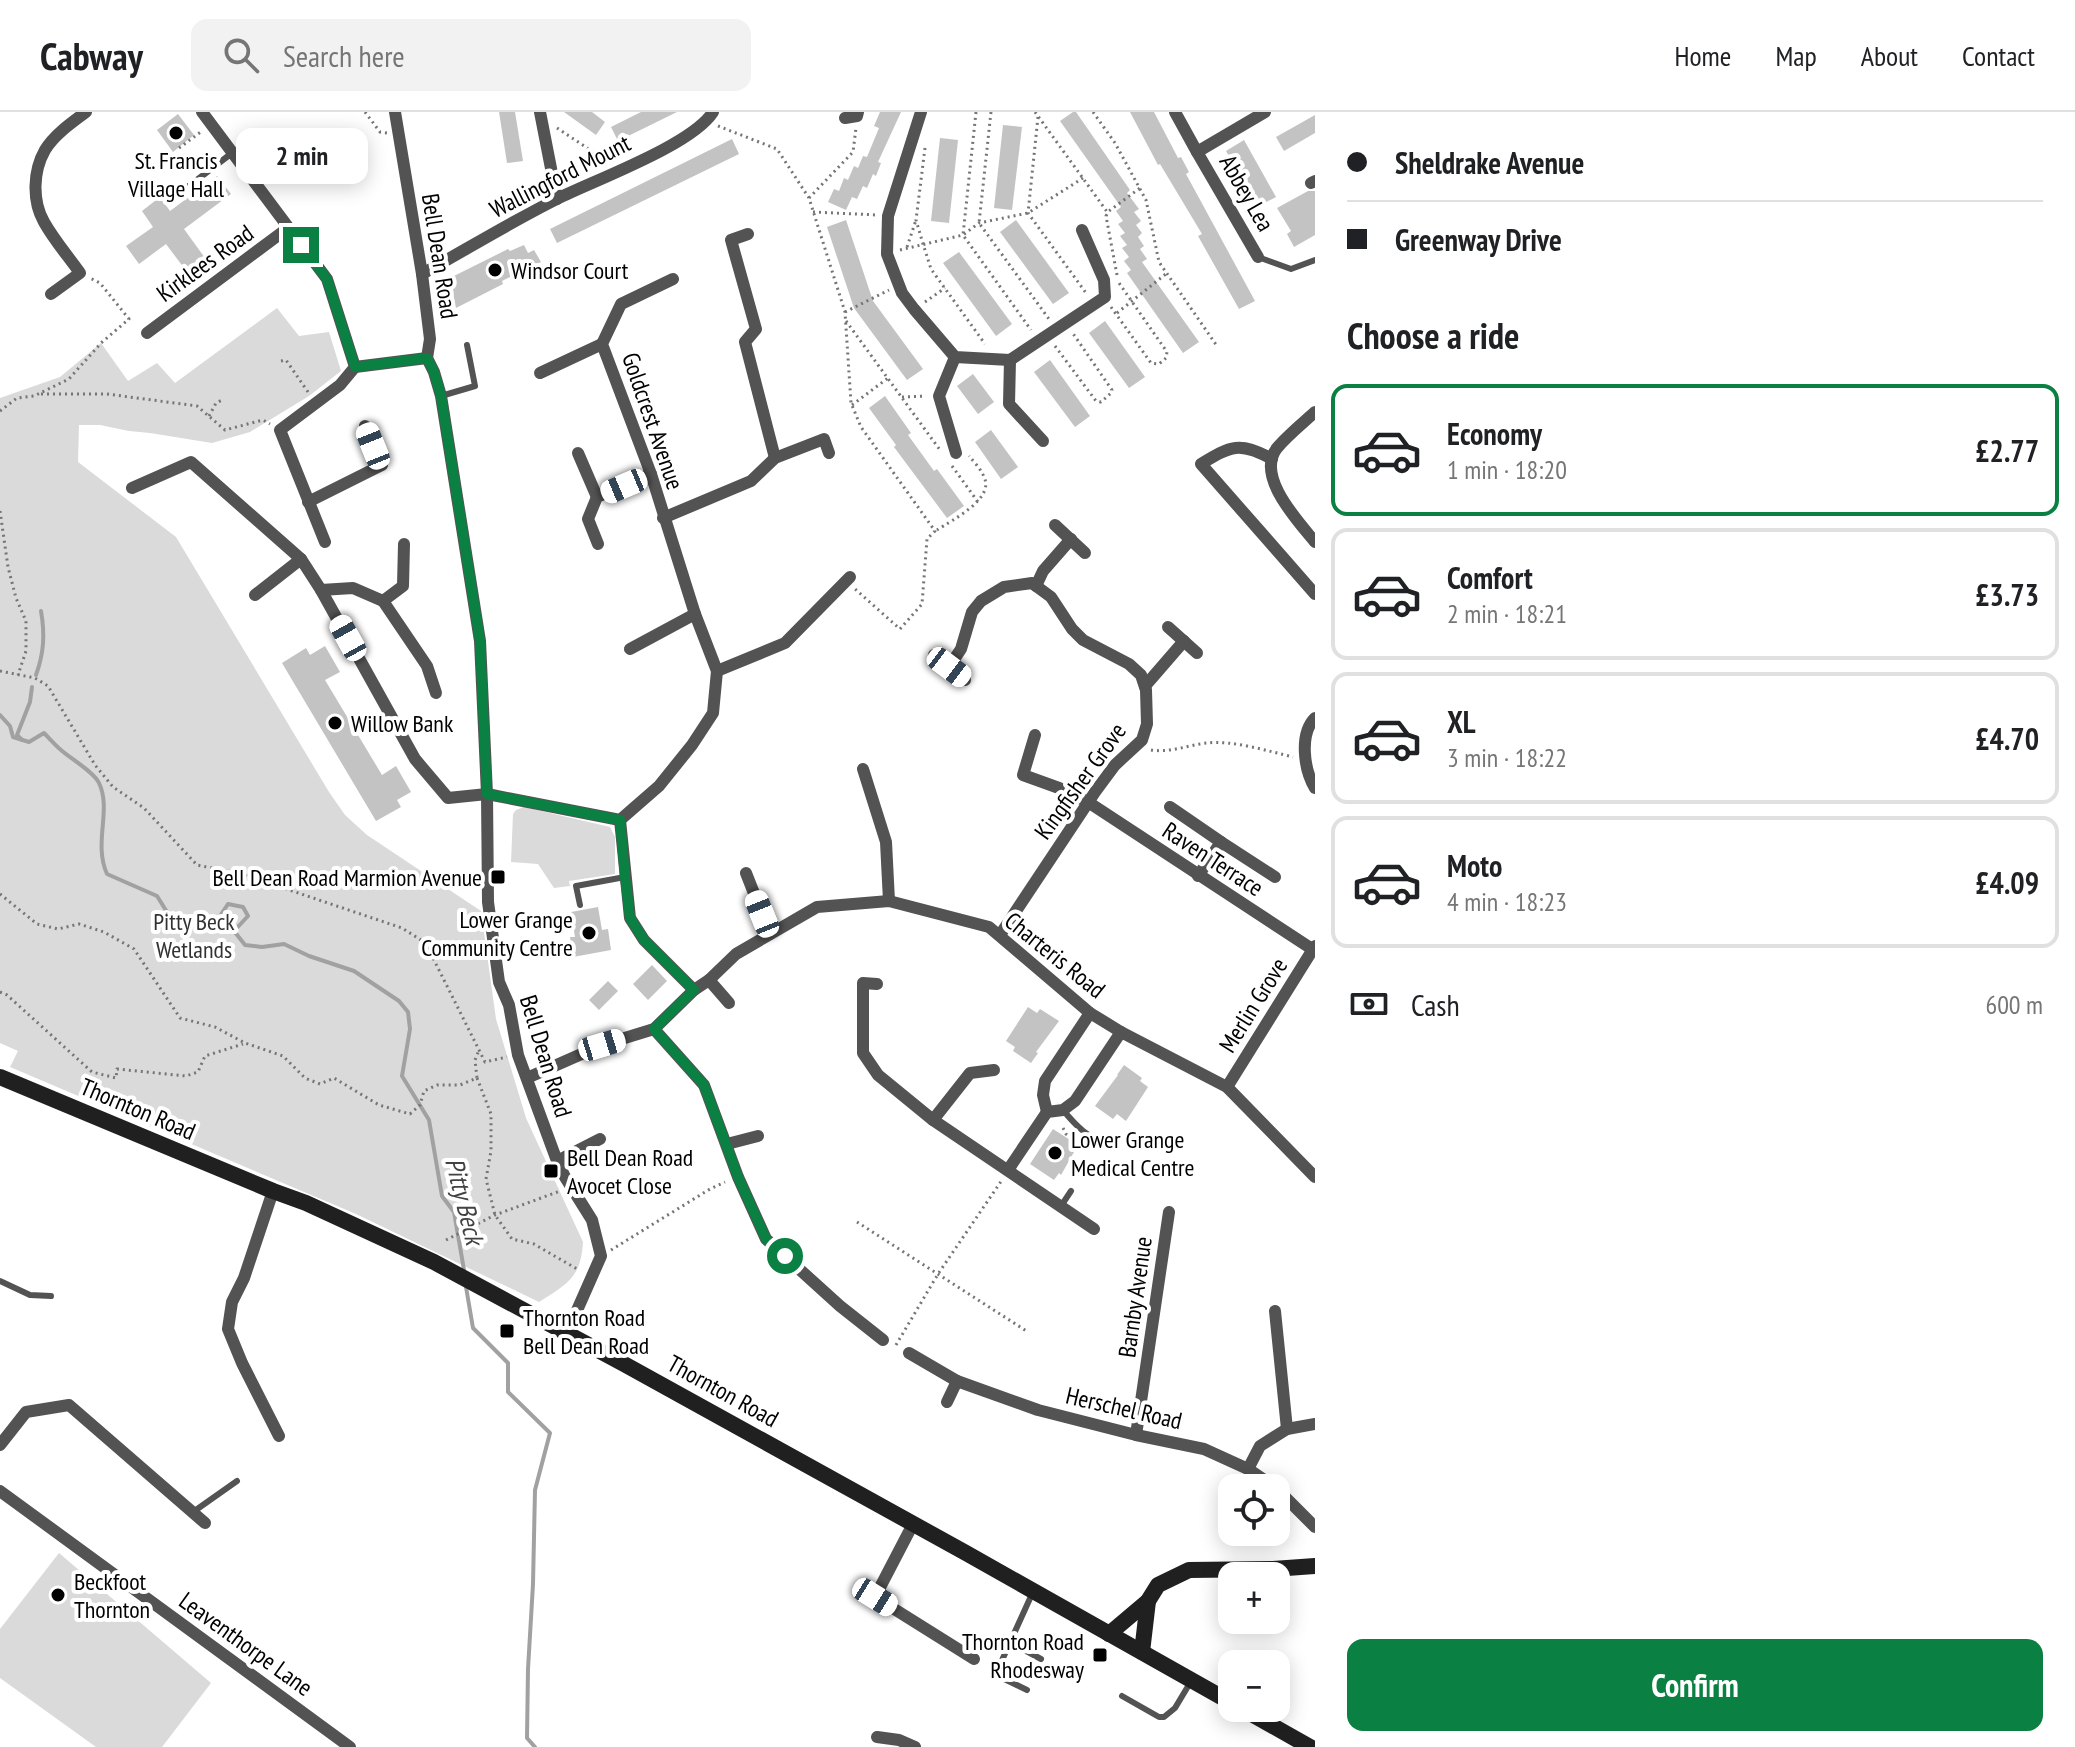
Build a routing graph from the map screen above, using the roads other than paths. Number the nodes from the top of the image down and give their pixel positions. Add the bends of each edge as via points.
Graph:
1 (202, 112) edge
2 (395, 112) edge
3 (921, 112) edge
4 (1175, 112) edge
5 (1265, 112) edge
6 (81, 113) edge
7 (540, 115) edge
8 (710, 117) edge
9 (1197, 152) junction
10 (232, 153) junction
11 (172, 199) dead end
12 (557, 199) junction
13 (288, 228) junction
14 (1082, 230) dead end
15 (748, 234) dead end
16 (1258, 257) joint
17 (1315, 260) edge
18 (422, 274) junction
19 (673, 279) dead end
20 (51, 294) dead end
21 (147, 333) dead end
22 (602, 344) junction
23 (467, 345) dead end
24 (955, 357) junction
25 (427, 358) junction
26 (1010, 360) junction
27 (355, 367) junction
28 (540, 373) dead end
29 (441, 396) junction
30 (1315, 412) edge
31 (365, 426) dead end
32 (1043, 441) dead end
33 (578, 453) dead end
34 (829, 453) dead end
35 (956, 453) road end
36 (775, 458) junction
37 (1272, 459) junction
38 (651, 474) junction
39 (132, 488) dead end
40 (597, 497) junction
41 (308, 502) junction
42 (663, 518) junction
43 (1055, 525) dead end
44 (1071, 539) junction
45 (325, 542) dead end
46 (1315, 542) edge
47 (404, 544) dead end
48 (598, 544) dead end
49 (1085, 553) dead end
50 (301, 559) junction
51 (848, 579) road end
52 (1036, 586) junction
53 (321, 590) junction
54 (1315, 594) edge
55 (255, 595) dead end
56 (383, 601) junction
57 (695, 614) junction
58 (1168, 627) dead end
59 (1184, 641) junction
60 (630, 649) dead end
61 (1197, 653) dead end
62 (934, 655) dead end
63 (949, 667) junction
64 (717, 671) junction
65 (965, 680) dead end
66 (1145, 686) junction
67 (436, 693) dead end
68 (1315, 718) edge
69 (1035, 735) dead end
70 (863, 769) dead end
71 (1314, 787) edge
72 (487, 794) junction
73 (1088, 802) junction
74 (1170, 807) dead end
75 (620, 820) junction
76 (1221, 842) junction
77 (746, 873) dead end
78 (1198, 876) junction
79 (625, 877) junction
80 (1275, 877) dead end
81 (889, 901) junction
82 (580, 905) dead end
83 (770, 934) junction
84 (1000, 935) junction
85 (1315, 949) edge
86 (709, 980) junction
87 (877, 984) dead end
88 (694, 990) junction
89 (729, 1003) dead end
90 (1090, 1013) junction
91 (654, 1029) junction
92 (1121, 1032) junction
93 (994, 1070) dead end
94 (0, 1077) edge
95 (527, 1078) junction
96 (1227, 1087) junction
97 (1063, 1110) junction
98 (1047, 1112) junction
99 (933, 1120) junction
100 (758, 1136) dead end
101 (600, 1139) dead end
102 (727, 1144) junction
103 (1108, 1144) dead end
104 (557, 1161) junction
105 (1008, 1170) junction
106 (1315, 1177) edge
107 (273, 1191) junction
108 (1071, 1191) dead end
109 (1061, 1206) junction
110 (1169, 1212) dead end
111 (1094, 1229) dead end
112 (0, 1281) edge
113 (51, 1296) dead end
114 (1275, 1311) dead end
115 (567, 1333) junction
116 (883, 1340) dead end
117 (909, 1353) dead end
118 (957, 1381) junction
119 (947, 1402) dead end
120 (1315, 1424) edge
121 (1287, 1429) junction
122 (1136, 1435) junction
123 (279, 1436) dead end
124 (0, 1445) edge
125 (1248, 1469) junction
126 (1255, 1474) edge
127 (237, 1481) dead end
128 (0, 1491) edge
129 (1290, 1502) edge
130 (193, 1512) junction
131 (205, 1523) dead end
132 (913, 1524) junction
133 (1315, 1527) edge
134 (1315, 1566) edge
135 (1034, 1591) junction
136 (1148, 1601) junction
137 (1109, 1634) junction
138 (1009, 1642) junction
139 (1142, 1652) junction
140 (974, 1659) dead end
141 (1041, 1659) dead end
142 (1192, 1680) junction
143 (1027, 1690) dead end
144 (1218, 1695) edge
145 (1122, 1696) dead end
146 (1266, 1722) edge
147 (877, 1737) dead end
148 (350, 1747) edge
149 (915, 1747) edge
150 (1310, 1747) edge

1 - 10 street
2 - 18 street, Bell Dean Road
3 - 24 street via 888,216 887,254 914,309
4 - 9 street, Abbey Lea
5 - 9 street, Abbey Lea
6 - 20 street via 46,149 38,169 37,205 80,273
7 - 12 street
8 - 12 street, Wallingford Mount via 663,150
9 - 16 street, Abbey Lea
10 - 11 lane
10 - 13 street
12 - 18 street, Wallingford Mount
13 - 21 street, Kirklees Road
13 - 27 street via 327,279
14 - 26 street via 1104,280 1099,301
15 - 36 street via 731,240 756,329 745,342
16 - 17 lane via 1291,269
18 - 25 street, Bell Dean Road via 430,339
19 - 22 street, Goldcrest Avenue via 621,304
22 - 28 street
22 - 38 street, Goldcrest Avenue
23 - 29 lane via 475,386
24 - 26 street
24 - 35 street via 939,396
25 - 27 street
25 - 29 street, Bell Dean Road
26 - 32 street via 1009,404
27 - 41 street via 340,385 280,430
29 - 72 street, Bell Dean Road via 480,641
30 - 37 street
31 - 41 street via 382,465
33 - 40 street
34 - 36 street via 824,439
36 - 42 street via 751,481
37 - 46 street via 1273,481
37 - 54 street via 1254,449 1229,447 1201,464
38 - 40 street
38 - 42 street, Goldcrest Avenue
39 - 50 street via 191,462
40 - 48 street via 588,519
41 - 45 street
42 - 57 street, Goldcrest Avenue
43 - 44 street
44 - 49 street
44 - 52 street
47 - 56 street via 403,586
50 - 53 street
50 - 55 street
51 - 64 street via 785,643
52 - 63 street via 1004,587 981,601
52 - 66 street via 1051,597 1083,640 1129,664
53 - 56 street via 353,588
53 - 72 street via 415,759 448,798
56 - 67 street via 427,666
57 - 60 street
57 - 64 street, Goldcrest Avenue
58 - 59 street
59 - 61 street
59 - 66 street
62 - 63 street
63 - 65 street
64 - 75 street via 713,713 659,786
66 - 73 street, Kingfisher Grove via 1147,724 1142,740
68 - 71 street via 1309,725 1304,760
69 - 73 street, Raven Terrace via 1023,775
70 - 81 street via 886,842
72 - 75 street
72 - 95 street, Bell Dean Road via 488,902 499,982
73 - 78 street, Raven Terrace
73 - 84 street, Kingfisher Grove
74 - 76 street
75 - 79 street
76 - 78 street
76 - 80 street
77 - 83 street
78 - 85 street, Raven Terrace
79 - 82 lane via 576,886
79 - 88 street via 630,918 644,940
81 - 83 street, Charteris Road via 817,907
81 - 84 street, Charteris Road via 989,927
83 - 86 street, Charteris Road via 736,954
84 - 90 street, Charteris Road
85 - 96 street, Merlin Grove
86 - 88 street, Charteris Road
86 - 89 street
87 - 99 street via 863,983 863,1053 878,1075
88 - 91 street, Charteris Road
90 - 92 street, Charteris Road
90 - 98 street via 1045,1081
91 - 95 street, Charteris Road
91 - 102 street via 704,1085
92 - 96 street, Charteris Road
92 - 97 street via 1075,1101
93 - 99 street via 970,1073
94 - 107 main road, Thornton Road
95 - 104 street, Bell Dean Road
96 - 106 street, Charteris Road
97 - 98 street
97 - 103 lane via 1077,1127
98 - 105 street
99 - 105 street
100 - 102 street
101 - 104 street
102 - 116 street via 766,1239
104 - 115 street, Bell Dean Road via 592,1220 601,1256
105 - 109 street
107 - 115 main road, Thornton Road via 434,1262
107 - 123 street via 232,1302 228,1329
108 - 109 lane
109 - 111 street
110 - 122 street, Barnby Avenue
112 - 113 lane via 30,1295
114 - 121 street
115 - 132 main road, Thornton Road
117 - 118 street, Herschel Road
118 - 119 street
118 - 122 street, Herschel Road via 1038,1410
120 - 121 street
121 - 125 street via 1260,1446
122 - 125 street, Herschel Road via 1204,1449
124 - 130 street via 26,1412 69,1405
125 - 126 street, Herschel Road
127 - 130 lane
128 - 148 street, Leaventhorpe Lane
129 - 133 street, Herschel Road
130 - 131 street
132 - 135 main road, Thornton Road
132 - 140 street via 875,1597
134 - 136 main road via 1189,1570 1158,1585
135 - 137 main road, Thornton Road
135 - 138 lane
136 - 137 main road
136 - 139 main road
137 - 139 main road, Thornton Road
138 - 141 lane
138 - 143 lane via 998,1673
139 - 142 main road, Thornton Road
142 - 144 main road, Thornton Road
142 - 145 lane via 1164,1717
146 - 150 main road
147 - 149 street

